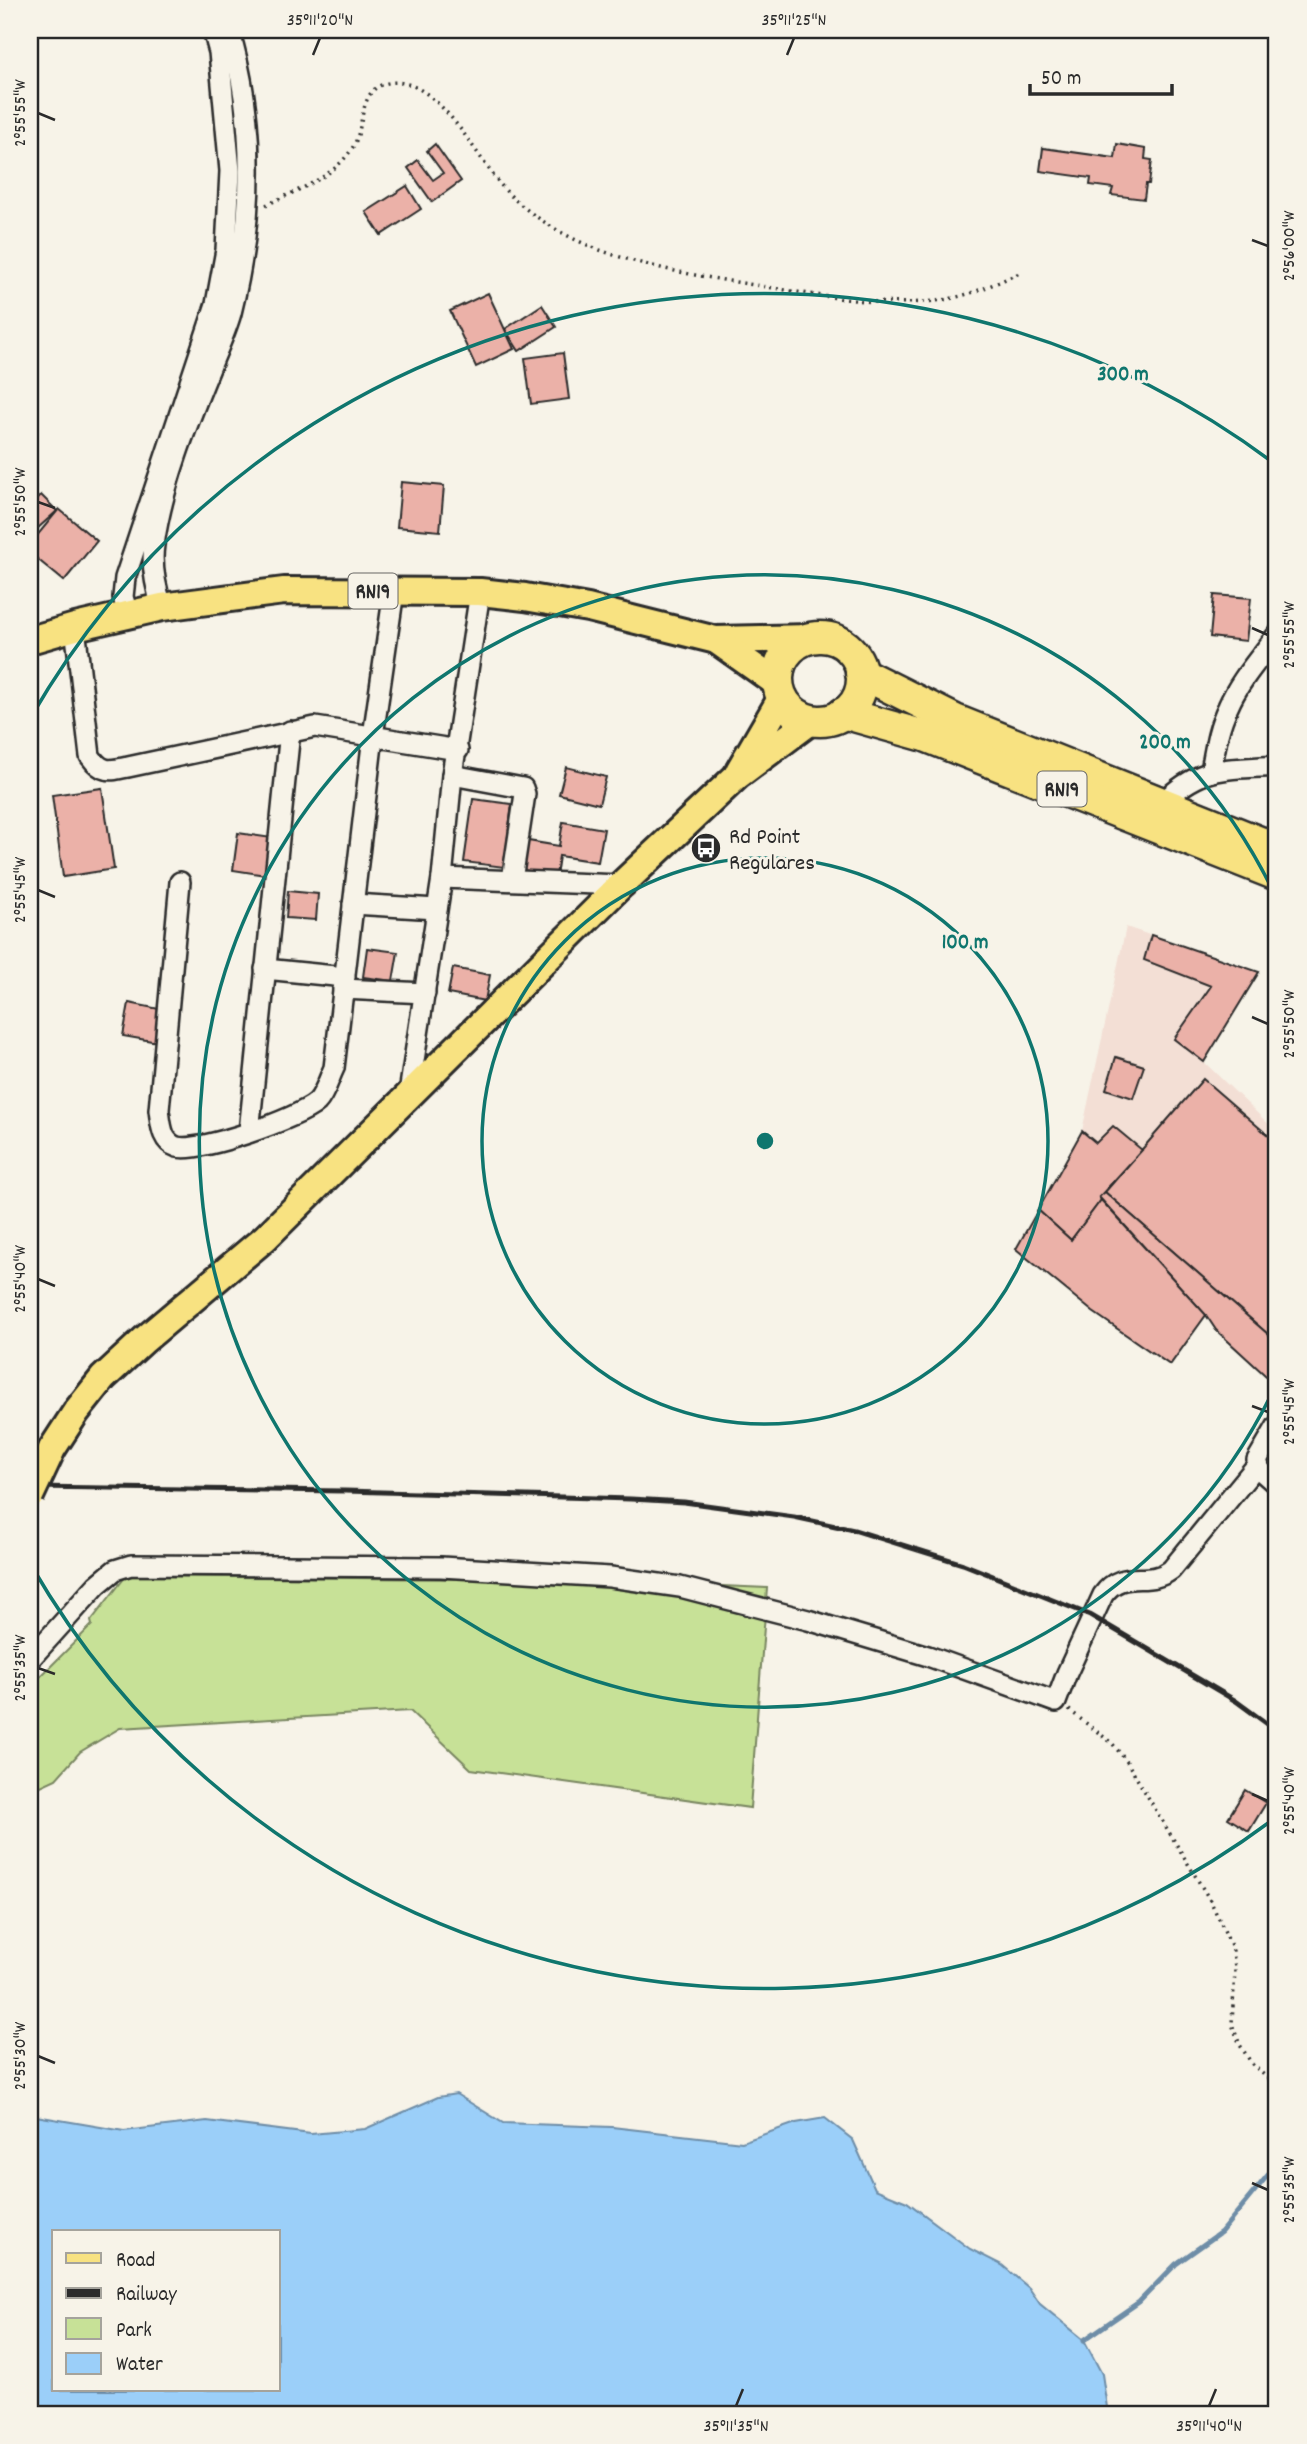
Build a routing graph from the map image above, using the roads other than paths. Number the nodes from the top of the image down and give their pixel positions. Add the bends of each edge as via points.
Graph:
1 (213, 30) edge
2 (229, 30) edge
3 (144, 547) junction
4 (394, 591) junction
5 (480, 593) junction
6 (162, 607) junction
7 (128, 614) junction
8 (75, 627) junction
9 (1277, 635) edge
10 (811, 638) junction
11 (30, 640) edge
12 (716, 640) junction
13 (861, 673) junction
14 (780, 691) junction
15 (843, 713) junction
16 (811, 720) junction
17 (290, 731) junction
18 (373, 736) junction
19 (458, 750) junction
20 (1277, 766) edge
21 (1211, 771) junction
22 (452, 775) junction
23 (737, 776) junction
24 (1161, 804) junction
25 (1277, 849) edge
26 (1277, 874) edge
27 (442, 878) junction
28 (512, 880) junction
29 (180, 882) dead end
30 (621, 885) junction
31 (353, 904) junction
32 (437, 909) junction
33 (265, 970) junction
34 (344, 983) junction
35 (425, 993) junction
36 (410, 1093) junction
37 (249, 1132) junction
38 (1277, 1426) edge
39 (1257, 1465) junction
40 (1277, 1485) edge
41 (30, 1496) edge
42 (30, 1659) edge

1 - 3 street via 230,171 226,250 216,304
2 - 3 street via 245,114 249,214 230,314
3 - 6 street
3 - 7 street via 125,578 123,597
4 - 5 main road, RN19
4 - 6 main road, RN19 via 284,591
4 - 18 street
5 - 12 main road, RN19 via 588,608
5 - 19 street
6 - 7 main road, RN19
7 - 8 main road, RN19
8 - 11 main road, RN19
8 - 17 street via 90,756 97,766 128,768
9 - 21 street via 1228,706
10 - 12 main road, RN19
10 - 13 highway, RN19 via 838,641 857,660
10 - 14 highway via 785,654 779,669
12 - 14 main road, RN19
13 - 15 highway via 855,702
13 - 24 highway, RN19 via 955,720
14 - 16 highway, RN19 via 789,708
14 - 23 main road
15 - 16 highway, RN19 via 828,720
15 - 26 highway, RN19 via 925,736
16 - 23 main road
17 - 18 street via 315,727
17 - 33 street
18 - 19 street
18 - 31 street
19 - 22 street
20 - 21 street
21 - 24 street via 1192,779
22 - 27 street
22 - 28 street via 523,788
23 - 30 main road
24 - 25 highway, RN19
27 - 28 street
27 - 32 street
28 - 30 street
29 - 37 street via 161,1129 177,1147
30 - 36 main road
31 - 32 street
31 - 34 street
32 - 35 street
33 - 34 street
33 - 37 street
34 - 35 street
34 - 37 street via 334,1068 318,1100 299,1113
35 - 36 street
36 - 41 main road, bridge via 265,1238 103,1378 52,1449
38 - 39 street
39 - 40 street
39 - 42 street via 1171,1570 1162,1576 1111,1584 1056,1702 928,1656 680,1587 610,1577 441,1567 131,1565 115,1570 97,1586

